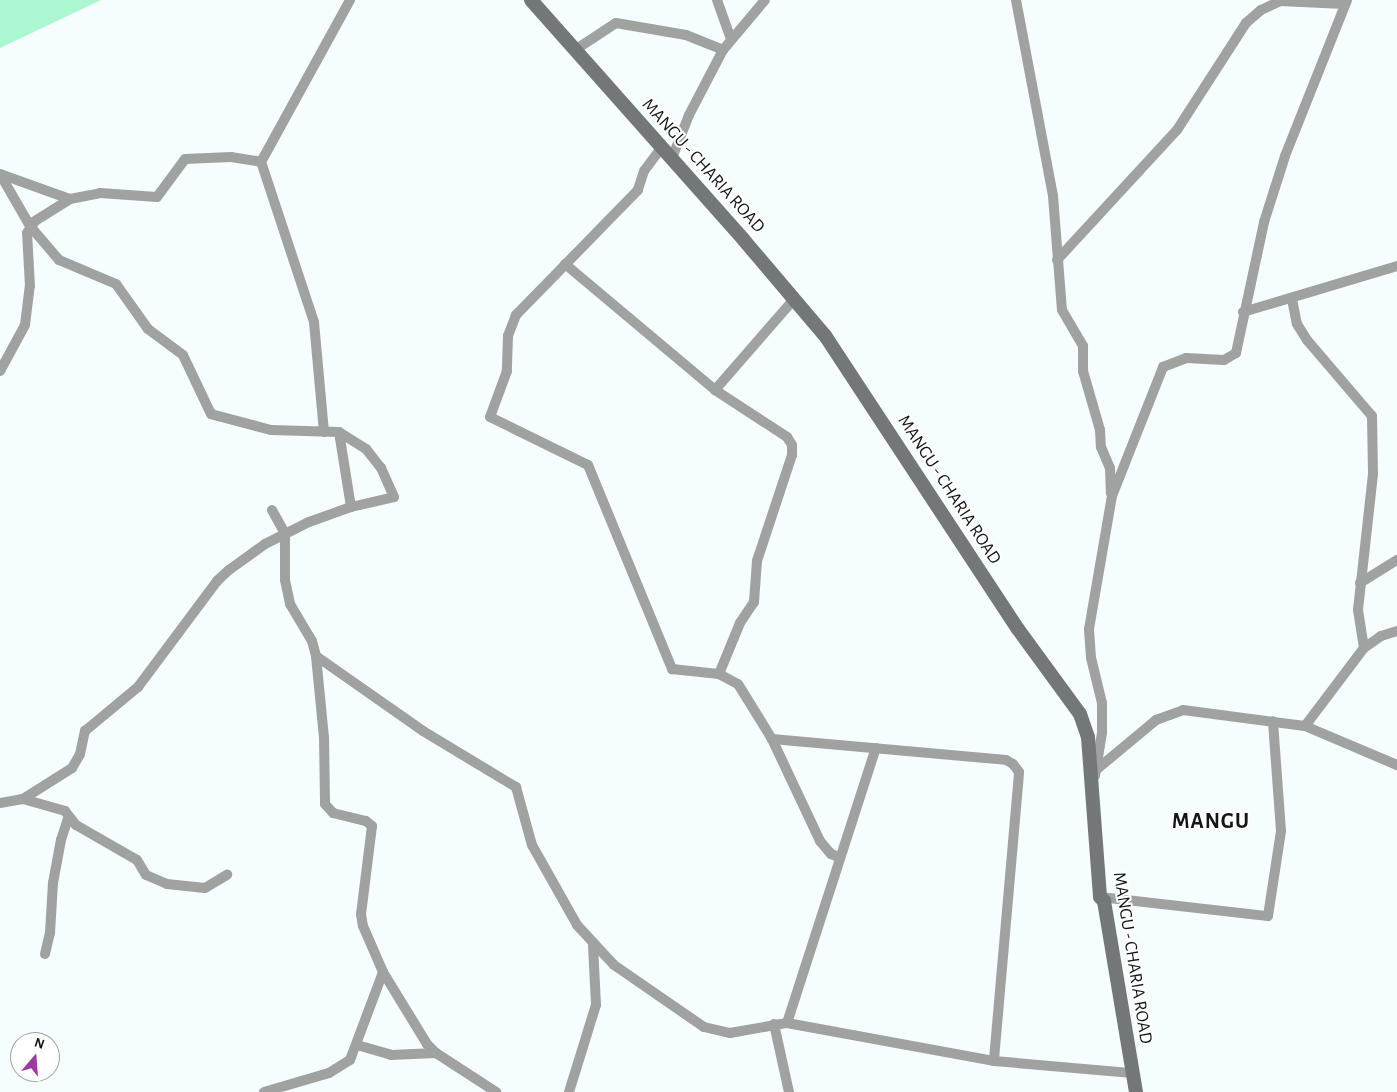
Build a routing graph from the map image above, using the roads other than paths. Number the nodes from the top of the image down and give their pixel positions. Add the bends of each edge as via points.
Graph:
1 (350, 0) edge
2 (530, 0) edge
3 (716, 0) edge
4 (765, 0) edge
5 (1016, 0) edge
6 (1346, 2) edge
7 (731, 39) junction
8 (574, 50) junction
9 (723, 50) junction
10 (662, 147) junction
11 (672, 158) junction
12 (261, 162) junction
13 (0, 174) edge
14 (70, 199) junction
15 (30, 226) junction
16 (1057, 260) junction
17 (565, 264) junction
18 (1397, 266) edge
19 (794, 299) junction
20 (1292, 299) junction
21 (1243, 312) junction
22 (0, 371) edge
23 (715, 390) junction
24 (324, 432) junction
25 (338, 432) junction
26 (1112, 496) junction
27 (351, 507) junction
28 (272, 510) dead end
29 (285, 533) junction
30 (1397, 560) edge
31 (1360, 584) junction
32 (1397, 631) edge
33 (1364, 648) junction
34 (316, 656) junction
35 (719, 674) junction
36 (1273, 722) junction
37 (1305, 726) junction
38 (772, 739) junction
39 (876, 748) junction
40 (1397, 764) edge
41 (1096, 770) junction
42 (1092, 791) junction
43 (23, 799) junction
44 (0, 803) edge
45 (69, 816) junction
46 (839, 857) junction
47 (228, 875) dead end
48 (1100, 897) junction
49 (593, 946) junction
50 (46, 954) dead end
51 (383, 972) junction
52 (788, 1023) junction
53 (774, 1024) junction
54 (357, 1045) junction
55 (436, 1053) junction
56 (994, 1061) junction
57 (1132, 1073) junction
58 (264, 1092) edge
59 (496, 1092) edge
60 (569, 1092) edge
61 (789, 1092) edge
62 (1136, 1092) edge

1 - 12 street
2 - 8 street, MANGU - CHARIA ROAD
3 - 7 street
4 - 7 street
5 - 16 street via 1053,196
6 - 16 street via 1280,1 1261,10 1246,23 1176,130
6 - 21 street via 1285,156 1264,222
7 - 9 street
8 - 9 street via 616,23 686,35
8 - 10 street, MANGU - CHARIA ROAD
9 - 11 street via 689,114
10 - 11 street, MANGU - CHARIA ROAD
10 - 17 street via 644,171 638,190
11 - 19 street, MANGU - CHARIA ROAD
12 - 14 street via 232,157 185,159 157,197 100,193
12 - 24 street via 314,322
13 - 14 street
13 - 15 street
14 - 15 street
15 - 22 street via 25,325
15 - 24 street via 59,260 116,284 148,329 183,355 211,414 271,430
16 - 26 street via 1062,310 1083,346 1084,371 1100,430 1101,447 1110,468
17 - 23 street
17 - 35 street via 511,324 507,371 490,417 588,465 672,669
18 - 20 street
19 - 23 street
19 - 42 street, MANGU - CHARIA ROAD via 844,362 1018,629 1080,714 1088,737
20 - 21 street via 1270,302
20 - 31 street via 1297,324 1307,340 1372,416 1374,474
21 - 26 street via 1236,353 1231,358 1186,358 1163,367
23 - 35 street via 787,437 792,450 757,561 754,602 740,623
24 - 25 street
25 - 27 street
25 - 27 street via 366,450 381,468 394,498
26 - 41 street via 1089,629 1091,658 1102,703 1102,733
27 - 29 street
28 - 29 street
29 - 34 street via 285,580 290,604 312,642
29 - 43 street via 264,544 217,581 138,687 85,731 80,754 72,768
30 - 31 street
31 - 33 street via 1358,610
32 - 33 street via 1381,636
33 - 37 street
34 - 49 street via 424,731 516,787 532,845 577,925
34 - 51 street via 324,737 325,804 333,813 366,821 372,826 361,914
35 - 38 street via 744,691
36 - 37 street
36 - 41 street via 1183,710 1170,712
36 - 48 street via 1281,831 1268,916
37 - 40 street
38 - 39 street
38 - 46 street via 820,841 831,854
39 - 46 street
39 - 56 street via 1006,760 1018,772
41 - 42 street
42 - 48 street, MANGU - CHARIA ROAD
43 - 44 street
43 - 45 street via 51,806
45 - 47 street via 76,825 137,860 146,875 167,884 205,888
45 - 50 street via 60,840
46 - 52 street
48 - 57 street, MANGU - CHARIA ROAD via 1104,901
49 - 53 street via 614,966 704,1027 730,1033
49 - 60 street via 596,1005
51 - 54 street
51 - 55 street
52 - 53 street
52 - 56 street
53 - 61 street
54 - 55 street via 391,1055
54 - 58 street via 342,1067
55 - 59 street
56 - 57 street
57 - 62 street, MANGU - CHARIA ROAD

